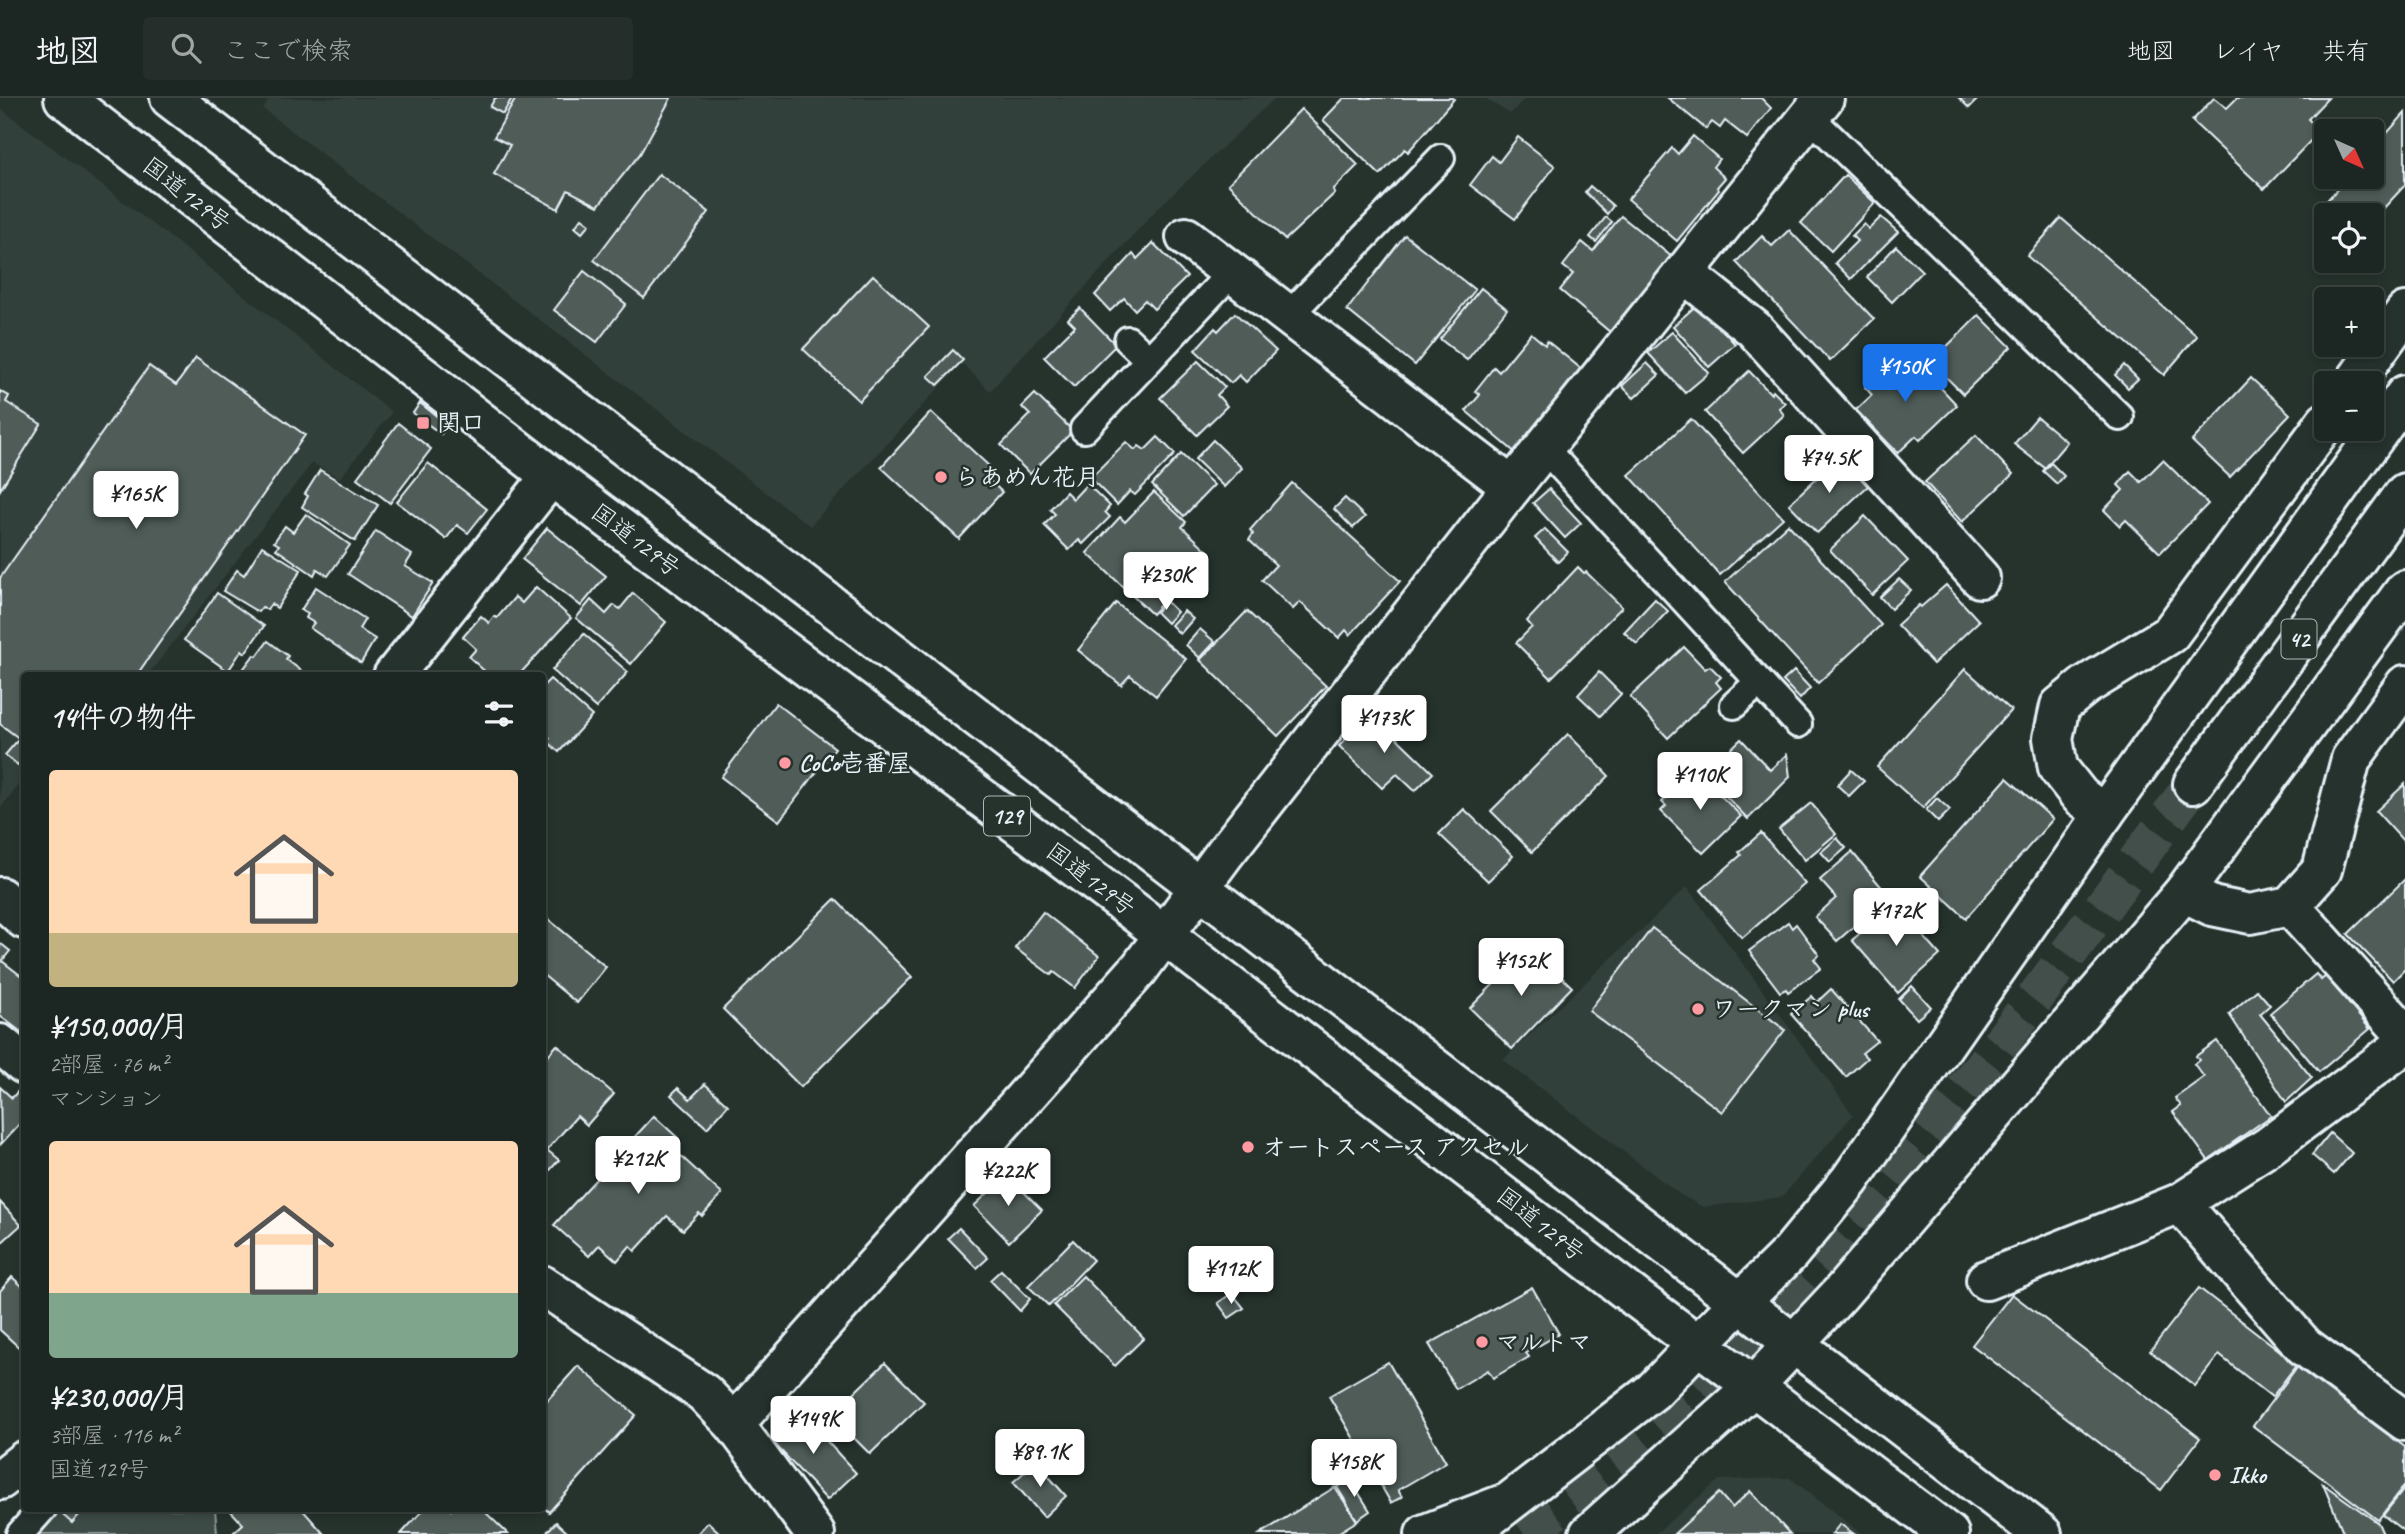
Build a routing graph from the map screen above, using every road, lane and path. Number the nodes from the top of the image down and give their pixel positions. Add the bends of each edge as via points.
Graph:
1 (64, 98) edge
2 (170, 98) edge
3 (1817, 107) edge
4 (1441, 158) dead end
5 (1186, 237) dead end
6 (1232, 272) junction
7 (1684, 273) junction
8 (2405, 312) edge
9 (1288, 316) junction
10 (1128, 340) dead end
11 (1149, 359) junction
12 (2363, 371) edge
13 (2405, 396) edge
14 (2120, 417) dead end
15 (1084, 429) dead end
16 (2314, 438) edge
17 (1544, 448) junction
18 (551, 476) junction
19 (1512, 487) junction
20 (2405, 493) edge
21 (1980, 578) dead end
22 (2405, 590) edge
23 (396, 672) edge
24 (1759, 682) junction
25 (2405, 685) edge
26 (1734, 705) dead end
27 (1798, 724) dead end
28 (2193, 784) tunnel mouth
29 (2104, 814) junction
30 (1199, 888) junction
31 (2184, 892) junction
32 (0, 897) edge
33 (2290, 906) junction
34 (21, 916) edge
35 (1164, 935) junction
36 (2405, 1034) edge
37 (0, 1044) edge
38 (2405, 1044) edge
39 (21, 1062) edge
40 (2180, 1203) junction
41 (1986, 1280) dead end
42 (546, 1288) edge
43 (1740, 1304) junction
44 (1698, 1343) junction
45 (1793, 1345) junction
46 (1754, 1386) junction
47 (2405, 1421) edge
48 (734, 1424) junction
49 (21, 1463) edge
50 (0, 1480) edge
51 (1513, 1500) junction
52 (39, 1512) edge
53 (20, 1534) edge
54 (815, 1534) edge
55 (1424, 1534) edge
56 (1468, 1534) edge
57 (1589, 1534) edge
58 (1949, 1534) edge
59 (2042, 1534) edge

1 - 18 main road, 国道129号 / 129
2 - 30 main road, 129
3 - 7 main road
3 - 14 lane
4 - 9 lane
5 - 6 main road
6 - 9 main road
6 - 11 lane
7 - 17 main road
7 - 21 main road via 1754,329
8 - 12 main road
9 - 19 main road
10 - 11 lane
11 - 15 lane
13 - 29 main road
16 - 29 main road via 2170,634 2060,706 2053,738 2058,768 2080,796
17 - 19 main road
17 - 24 lane
18 - 23 main road
18 - 35 main road, 国道129号 / 129
19 - 30 main road
20 - 28 main road, 42
22 - 31 main road
24 - 26 lane
24 - 27 lane
25 - 33 main road via 2351,760 2322,870
29 - 43 main road via 1850,1180 1790,1253
30 - 35 main road
30 - 43 main road, 129
31 - 33 main road via 2212,906 2250,914
31 - 45 main road
32 - 34 main road
33 - 36 main road
35 - 44 main road, 国道129号 / 129
35 - 48 main road via 1139,969
37 - 39 main road
38 - 40 main road via 2269,1146
40 - 41 main road
40 - 47 main road via 2304,1346
42 - 48 main road via 704,1393
43 - 44 main road
43 - 45 main road, 129
44 - 46 main road, 国道129号 / 129
44 - 51 main road via 1635,1407
45 - 46 main road
45 - 59 main road, 129
46 - 57 main road
46 - 58 main road, 国道129号 / 129
48 - 54 main road
49 - 50 main road
51 - 55 main road
51 - 56 main road
52 - 53 lane

